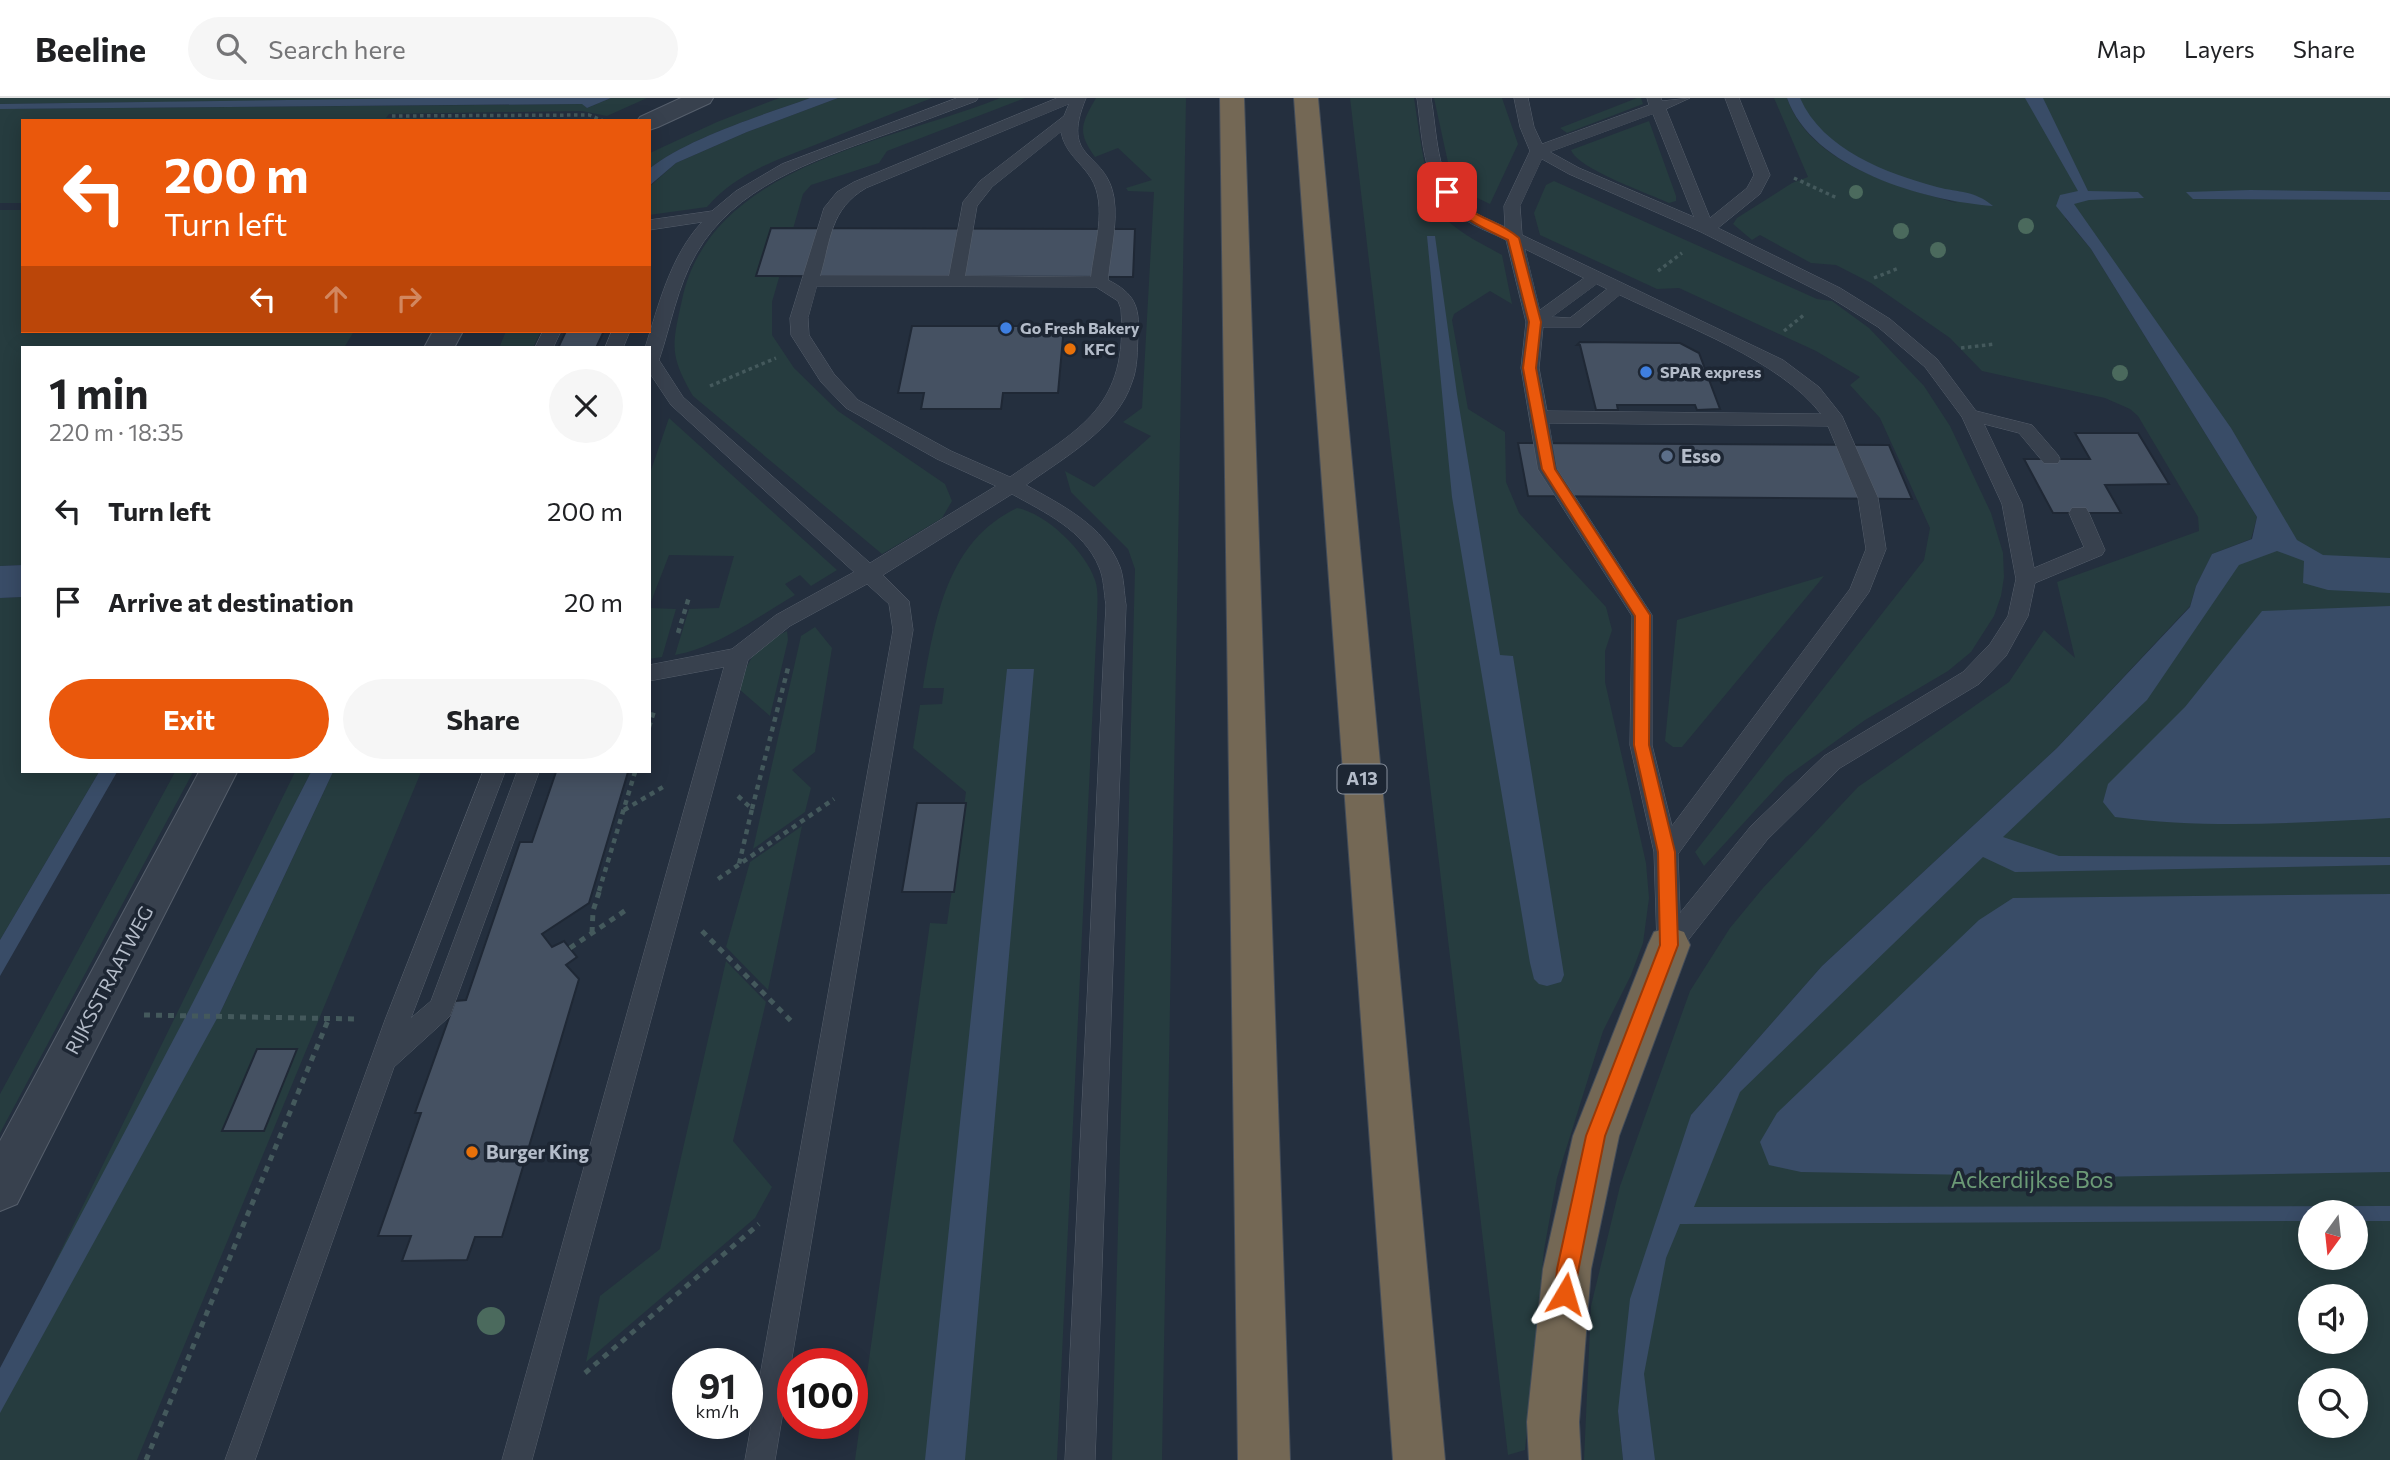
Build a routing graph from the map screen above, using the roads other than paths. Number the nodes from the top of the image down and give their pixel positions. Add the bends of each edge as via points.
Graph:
1 (701, 98) edge
2 (971, 98) edge
3 (1079, 98) edge
4 (1232, 98) edge
5 (1306, 98) edge
6 (1424, 98) edge
7 (1521, 98) edge
8 (1683, 98) edge
9 (1732, 98) edge
10 (1656, 102) edge
11 (1069, 109) edge
12 (651, 121) edge
13 (1538, 151) junction
14 (718, 215) junction
15 (651, 225) edge
16 (1708, 230) junction
17 (1514, 238) junction
18 (1595, 277) junction
19 (810, 281) junction
20 (956, 282) junction
21 (1099, 282) junction
22 (1624, 291) junction
23 (1535, 322) junction
24 (651, 358) edge
25 (651, 362) edge
26 (1970, 415) junction
27 (1539, 417) junction
28 (1835, 420) junction
29 (2051, 459) dead end
30 (1013, 486) junction
31 (2079, 513) dead end
32 (871, 573) junction
33 (2026, 579) junction
34 (738, 656) junction
35 (651, 673) edge
36 (217, 773) edge
37 (494, 773) edge
38 (528, 773) edge
39 (1666, 852) junction
40 (1669, 945) junction
41 (384, 1060) junction
42 (0, 1188) edge
43 (240, 1460) edge
44 (517, 1460) edge
45 (760, 1460) edge
46 (1080, 1460) edge
47 (1264, 1460) edge
48 (1419, 1460) edge
49 (1555, 1460) edge

1 - 12 street
2 - 14 lane via 789,164 749,187
3 - 11 lane
4 - 47 highway
5 - 48 highway, A13
6 - 17 lane via 1437,179 1469,216
7 - 13 lane
8 - 10 lane
9 - 16 lane via 1762,175 1754,191
10 - 13 lane
10 - 16 lane
11 - 19 lane via 860,184 843,195 832,208
11 - 20 lane via 969,205
11 - 21 lane via 1069,142 1107,197
13 - 16 lane
13 - 17 lane via 1511,206
14 - 15 lane
14 - 24 lane via 687,254
16 - 26 lane via 1834,292 1884,323 1931,363
17 - 18 lane
17 - 23 lane
18 - 22 lane
18 - 23 lane
19 - 20 lane
19 - 30 lane via 799,318 800,335 827,378 852,404 944,455
20 - 21 lane
21 - 30 lane via 1123,293 1131,310 1126,374 1120,390 1104,414
22 - 23 lane via 1574,323
22 - 28 lane via 1776,364 1813,391
23 - 27 lane via 1530,368
25 - 32 lane via 677,401
26 - 29 lane via 2025,429
26 - 33 lane via 2012,504
27 - 28 lane
27 - 39 lane via 1548,469 1642,615 1641,745
28 - 39 lane via 1868,498 1876,549 1858,592
30 - 32 lane
30 - 46 lane via 1068,517 1091,538 1110,567 1116,605
31 - 33 lane via 2095,550
32 - 34 lane via 755,638
32 - 45 lane via 899,601 903,630
33 - 40 lane via 2018,616 1998,650 1971,678 1832,762 1759,833
34 - 35 lane
34 - 44 lane
36 - 42 street, RIJKSSTRAATWEG
37 - 41 lane
38 - 41 lane via 441,1008
39 - 40 lane
40 - 49 highway via 1595,1136 1567,1269 1553,1422
41 - 43 lane

